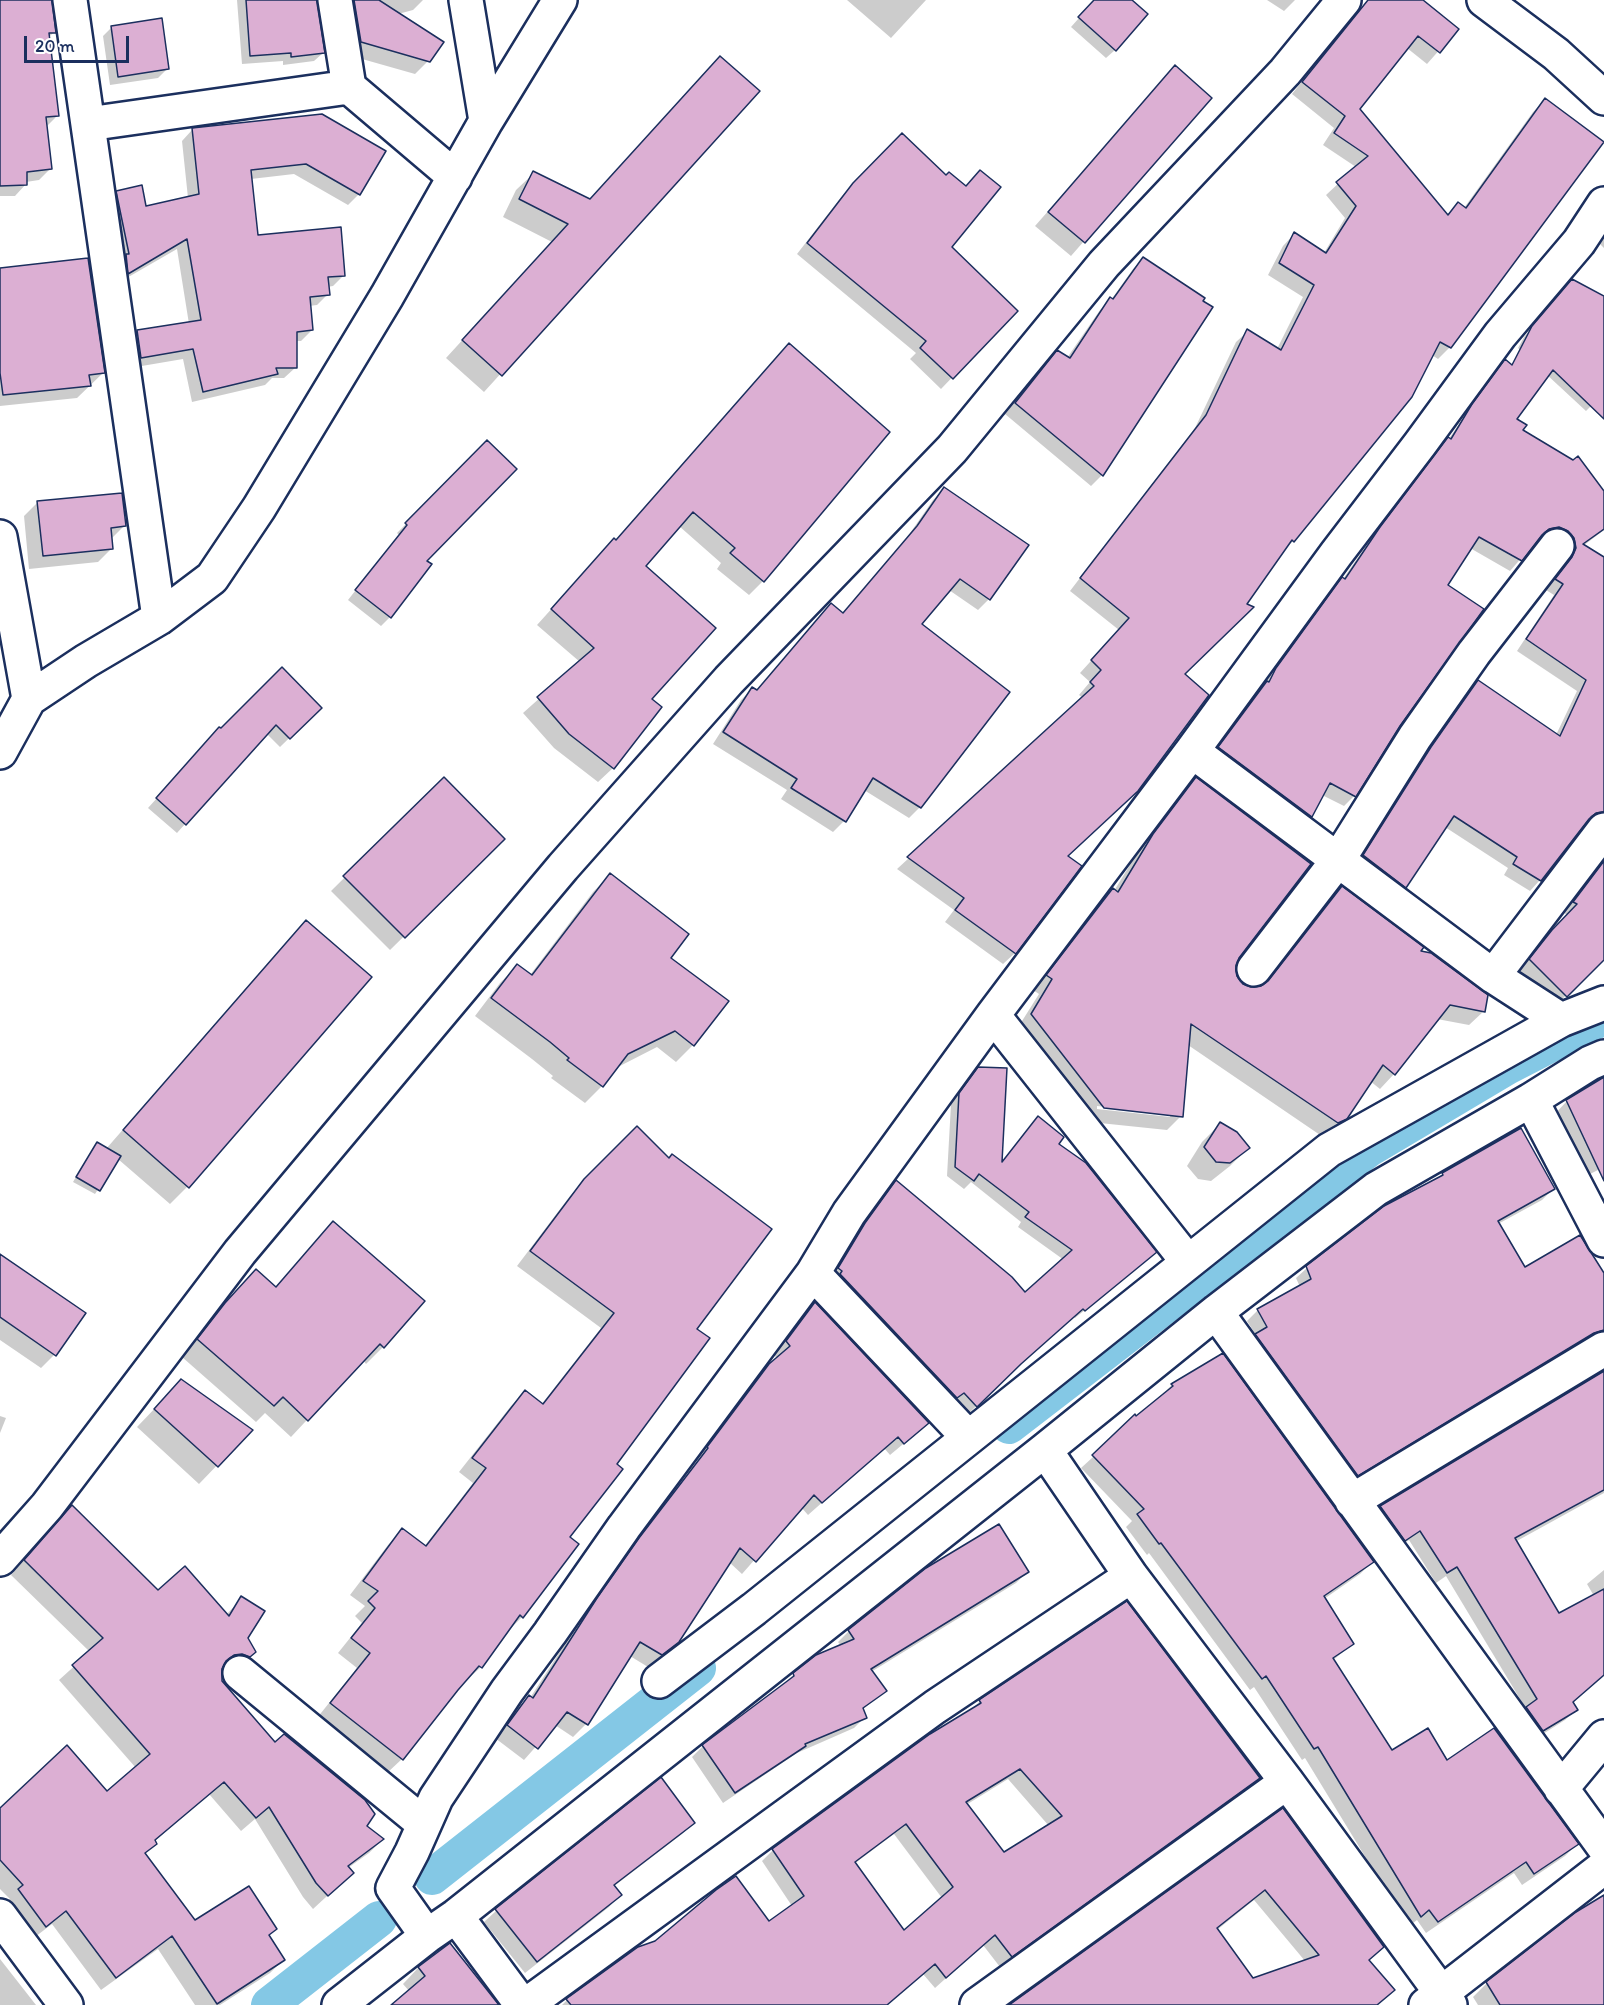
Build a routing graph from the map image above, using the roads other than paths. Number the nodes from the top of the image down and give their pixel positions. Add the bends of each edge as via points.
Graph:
1 (70, 0) edge
2 (335, 0) edge
3 (466, 0) edge
4 (560, 0) edge
5 (1344, 0) edge
6 (1484, 0) edge
7 (349, 87) junction
8 (1604, 98) edge
9 (486, 121) junction
10 (88, 123) junction
11 (454, 177) junction
12 (1604, 204) edge
13 (1557, 546) dead end
14 (1, 554) edge
15 (159, 618) junction
16 (29, 699) junction
17 (1192, 751) junction
18 (0, 752) edge
19 (1604, 830) edge
20 (1338, 860) junction
21 (1254, 969) dead end
22 (1492, 976) junction
23 (1604, 1003) edge
24 (993, 1015) junction
25 (1561, 1020) junction
26 (1604, 1057) edge
27 (1531, 1100) junction
28 (1604, 1240) edge
29 (1188, 1262) junction
30 (813, 1273) junction
31 (1216, 1312) junction
32 (1604, 1349) edge
33 (968, 1437) junction
34 (1045, 1450) junction
35 (1352, 1501) junction
36 (0, 1559) edge
37 (1131, 1576) junction
38 (240, 1673) dead end
39 (659, 1681) dead end
40 (1604, 1737) edge
41 (1287, 1782) junction
42 (1561, 1789) junction
43 (424, 1824) junction
44 (1599, 1827) edge
45 (1604, 1867) edge
46 (0, 1916) edge
47 (456, 1916) junction
48 (427, 1936) junction
49 (1439, 2001) edge
50 (66, 2005) edge
51 (341, 2005) edge
52 (524, 2005) edge
53 (977, 2005) edge

1 - 10 street
2 - 7 street
3 - 9 street
4 - 9 street
5 - 36 street via 1285,72 1104,264 952,449 729,680 563,867 240,1252 46,1506
6 - 8 street via 1556,54
7 - 10 street
7 - 11 street
9 - 11 street
10 - 15 street
11 - 15 street via 259,508 212,578
12 - 17 street via 1579,242 1500,335
13 - 20 street via 1474,653
14 - 16 street
15 - 16 street
16 - 18 street
17 - 20 street
17 - 24 street
19 - 22 street
20 - 21 street
20 - 22 street
22 - 25 street
23 - 25 street
24 - 29 street
24 - 30 street via 849,1214
25 - 29 street via 1329,1150
26 - 27 street
27 - 28 street
27 - 31 street via 1376,1189
29 - 33 street
30 - 33 street
30 - 43 street via 507,1691 436,1798
31 - 34 street
31 - 35 street
32 - 35 street
33 - 39 street
34 - 37 street
34 - 47 street
35 - 42 street
37 - 41 street
37 - 52 street via 934,1707
38 - 43 street
40 - 42 street
41 - 49 street
41 - 53 street
42 - 44 street
43 - 48 street via 393,1888
45 - 49 street
46 - 50 street
47 - 48 street
47 - 52 street
48 - 51 street

